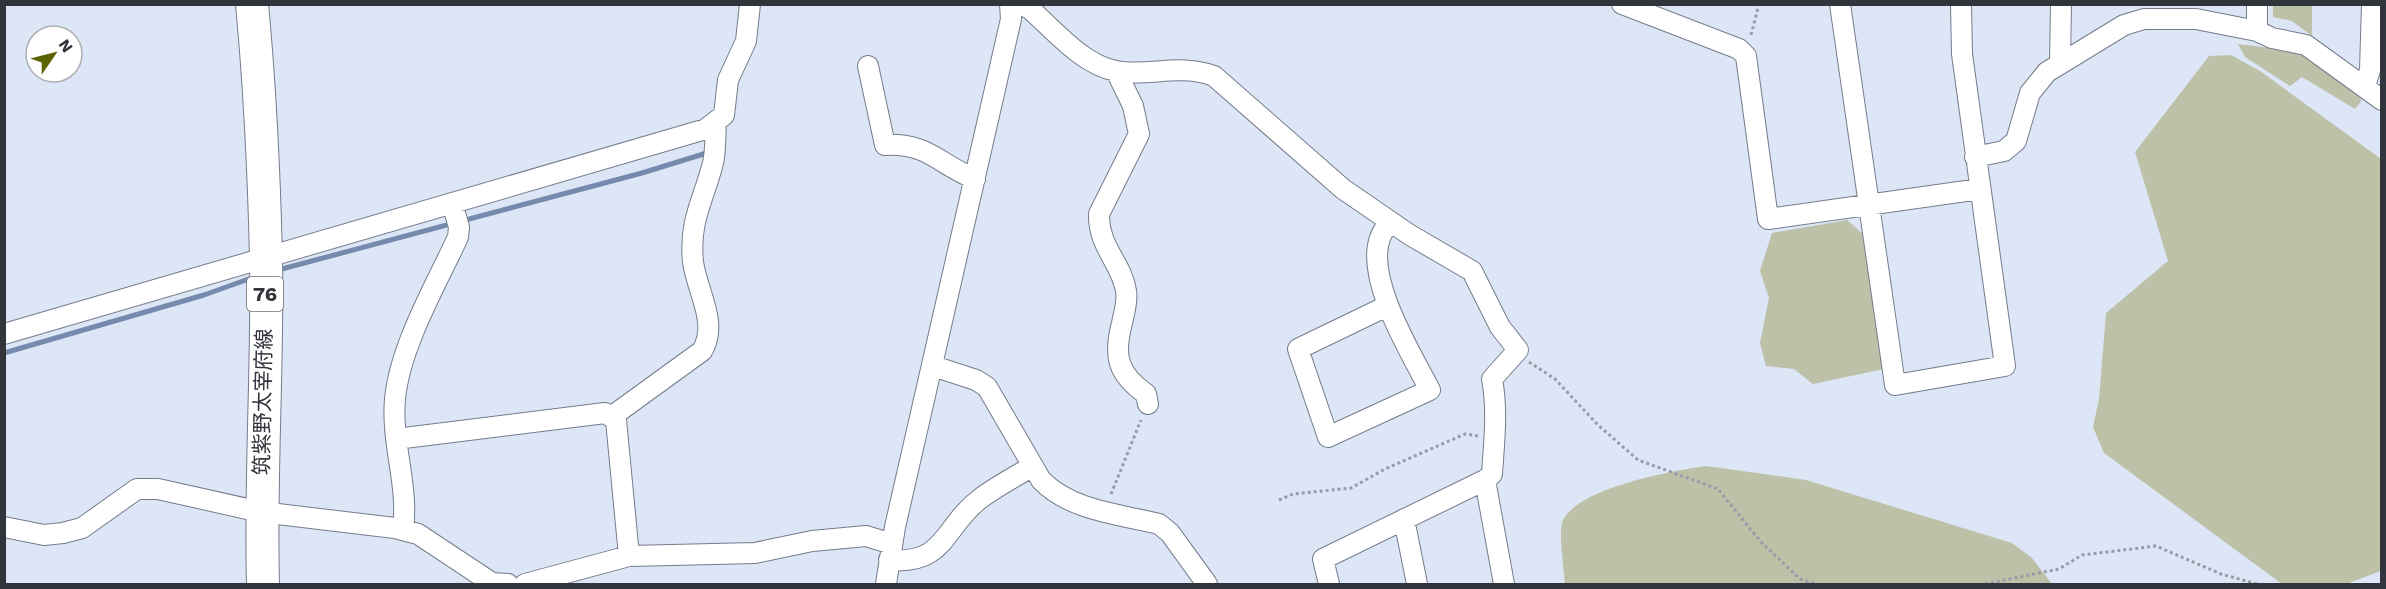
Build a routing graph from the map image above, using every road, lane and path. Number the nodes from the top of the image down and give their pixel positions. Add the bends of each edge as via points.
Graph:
1 (252, 4) edge
2 (750, 4) edge
3 (1010, 4) edge
4 (1019, 4) edge
5 (1622, 4) edge
6 (1759, 4) edge
7 (1840, 4) edge
8 (1961, 4) edge
9 (2061, 4) edge
10 (2257, 4) edge
11 (2372, 4) edge
12 (2257, 31) junction
13 (1746, 56) junction
14 (2060, 62) junction
15 (868, 66) dead end
16 (1116, 71) junction
17 (2365, 86) junction
18 (2382, 100) edge
19 (716, 122) junction
20 (1975, 157) junction
21 (975, 179) junction
22 (1980, 189) junction
23 (452, 203) junction
24 (1870, 205) junction
25 (1389, 221) junction
26 (266, 260) junction
27 (1387, 306) junction
28 (4, 334) edge
29 (1518, 350) junction
30 (933, 366) junction
31 (1148, 404) joint
32 (611, 417) junction
33 (1495, 438) junction
34 (396, 439) junction
35 (1033, 466) junction
36 (1485, 480) junction
37 (1279, 500) dead end
38 (1104, 510) junction
39 (261, 512) junction
40 (1404, 519) junction
41 (4, 527) edge
42 (403, 530) junction
43 (891, 552) junction
44 (629, 556) junction
45 (263, 585) edge
46 (508, 585) edge
47 (525, 585) edge
48 (886, 585) edge
49 (1207, 585) edge
50 (1329, 585) edge
51 (1417, 585) edge
52 (1504, 585) edge
53 (1816, 585) edge
54 (1985, 585) edge
55 (2257, 585) edge

1 - 26 main road, 筑紫野太宰府線 / 76
2 - 19 street via 746,41 728,80 724,115
3 - 21 street via 1011,19
4 - 16 street via 1090,61
5 - 13 street via 1739,49
6 - 13 path
7 - 24 street
8 - 20 street via 1962,54
9 - 14 street
10 - 12 street
11 - 17 street via 2370,70
12 - 14 street via 2196,19 2144,19 2124,25
12 - 17 street via 2306,45
13 - 24 street via 1768,219
14 - 20 street via 2030,93 2016,141 2004,152
15 - 21 street via 885,145 926,149
16 - 25 street via 1195,69 1214,76 1343,189
16 - 31 street via 1133,106 1139,134 1099,214 1099,227 1126,291 1116,343 1120,362 1128,381 1146,394
17 - 18 street
19 - 23 street via 706,129
19 - 32 street via 714,161 692,226 693,264 710,327 708,340 702,351
20 - 22 street
21 - 30 street
22 - 24 street
22 - 24 street via 2005,366 1895,385
23 - 26 street
23 - 34 street via 458,237 408,348 395,398
25 - 27 street via 1379,239 1379,273
25 - 29 street via 1472,271 1500,327
26 - 28 street
26 - 39 main road, 筑紫野太宰府線 / 76
27 - 27 street via 1430,390 1328,437 1298,349
29 - 33 street via 1492,379
29 - 53 path via 1555,379 1638,460 1718,489 1761,542 1800,579
30 - 35 street via 987,387
30 - 43 street
31 - 38 path
32 - 34 street via 605,413
32 - 44 street via 616,420
33 - 36 street via 1492,474
33 - 37 path via 1465,434 1351,488 1293,494
34 - 42 street via 397,461 405,487
35 - 38 street via 1051,490 1074,503
35 - 43 street via 980,499 935,551 910,562
36 - 40 street
36 - 52 street
38 - 49 street via 1159,524 1170,533
39 - 41 street via 159,489 137,489 82,528 44,535
39 - 42 street
39 - 45 main road, 筑紫野太宰府線 / 76
40 - 50 street via 1323,559
40 - 51 street
42 - 46 street via 418,534 492,583
43 - 44 street via 866,536 813,541 755,553
43 - 48 street
44 - 47 street
54 - 55 path via 2059,569 2082,555 2156,546

